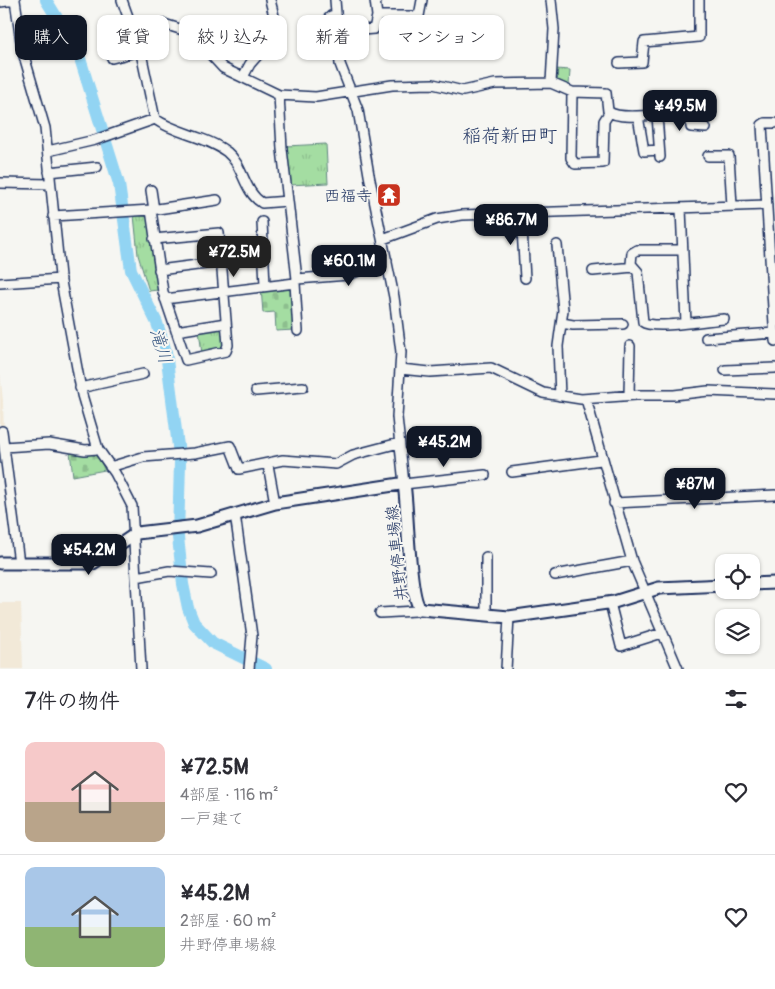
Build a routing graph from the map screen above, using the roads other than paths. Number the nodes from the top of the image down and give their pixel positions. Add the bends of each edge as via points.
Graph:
1 (15, 0) edge
2 (122, 0) edge
3 (270, 0) edge
4 (335, 0) edge
5 (375, 0) edge
6 (422, 0) edge
7 (551, 0) edge
8 (699, 0) edge
9 (0, 2) edge
10 (127, 15) edge
11 (336, 15) edge
12 (377, 16) junction
13 (169, 26) edge
14 (369, 29) edge
15 (142, 60) edge
16 (340, 60) edge
17 (619, 63) dead end
18 (243, 77) junction
19 (552, 83) junction
20 (352, 92) junction
21 (572, 92) junction
22 (278, 95) junction
23 (689, 102) dead end
24 (609, 112) junction
25 (638, 116) junction
26 (155, 119) junction
27 (775, 123) edge
28 (706, 128) dead end
29 (48, 151) junction
30 (708, 156) dead end
31 (97, 167) dead end
32 (49, 172) junction
33 (770, 175) edge
34 (0, 183) edge
35 (50, 184) junction
36 (151, 190) dead end
37 (217, 200) dead end
38 (288, 201) junction
39 (767, 205) junction
40 (732, 206) junction
41 (680, 209) junction
42 (152, 210) junction
43 (521, 213) junction
44 (53, 216) junction
45 (262, 222) dead end
46 (771, 223) edge
47 (154, 239) junction
48 (383, 239) junction
49 (557, 245) dead end
50 (682, 250) junction
51 (386, 260) junction
52 (221, 262) junction
53 (633, 267) junction
54 (159, 270) junction
55 (773, 270) edge
56 (593, 271) dead end
57 (525, 278) dead end
58 (60, 279) junction
59 (296, 281) junction
60 (0, 283) edge
61 (266, 285) junction
62 (223, 292) junction
63 (165, 299) junction
64 (724, 319) dead end
65 (774, 319) edge
66 (226, 323) junction
67 (562, 323) junction
68 (686, 323) junction
69 (623, 324) dead end
70 (176, 331) junction
71 (298, 331) dead end
72 (774, 333) edge
73 (706, 338) dead end
74 (775, 341) edge
75 (630, 346) dead end
76 (775, 368) edge
77 (400, 369) junction
78 (725, 370) dead end
79 (143, 374) dead end
80 (80, 388) junction
81 (303, 388) dead end
82 (256, 391) dead end
83 (775, 394) edge
84 (629, 395) junction
85 (560, 396) junction
86 (586, 399) junction
87 (2, 440) edge
88 (399, 443) junction
89 (98, 449) junction
90 (602, 460) junction
91 (268, 465) junction
92 (110, 467) junction
93 (512, 472) dead end
94 (485, 475) dead end
95 (404, 484) junction
96 (775, 495) edge
97 (275, 503) junction
98 (614, 503) junction
99 (235, 514) junction
100 (134, 534) junction
101 (486, 557) dead end
102 (632, 561) junction
103 (0, 563) edge
104 (19, 563) junction
105 (211, 574) dead end
106 (555, 576) dead end
107 (136, 577) junction
108 (775, 583) edge
109 (760, 584) edge
110 (715, 585) edge
111 (643, 592) junction
112 (610, 603) junction
113 (419, 608) junction
114 (380, 613) dead end
115 (486, 616) junction
116 (509, 617) junction
117 (662, 633) junction
118 (141, 669) edge
119 (250, 669) edge
120 (506, 669) edge
121 (678, 669) edge

1 - 9 street
1 - 29 street via 22,49 43,120
2 - 10 street
3 - 18 street via 278,32
4 - 11 street
5 - 12 street
6 - 12 street via 419,16
7 - 19 street via 554,29
8 - 17 street via 705,35 644,42 642,62
12 - 14 street via 374,29
13 - 18 street via 183,30 220,65
15 - 26 street
16 - 20 street
18 - 22 street
19 - 20 street via 494,84 463,91 450,90 438,84 412,84
19 - 21 street
20 - 22 street via 316,97
20 - 48 street
21 - 24 street via 606,93
21 - 24 street via 571,158 574,164 603,163 604,121
22 - 38 street
23 - 28 street via 691,127
24 - 25 street
25 - 25 street via 660,115 660,153 644,151
26 - 29 street via 95,140
26 - 38 street via 225,151 242,170 251,193 262,202
27 - 33 street via 762,126
29 - 32 street
30 - 40 street via 728,156
31 - 32 street
32 - 35 street
33 - 39 street
34 - 35 street
35 - 44 street
36 - 42 street
37 - 42 street
38 - 59 street
39 - 40 street
39 - 46 street
40 - 41 street
41 - 43 street
41 - 50 street
42 - 44 street
42 - 47 street
43 - 48 street via 462,214
43 - 57 street
44 - 58 street
45 - 61 street
46 - 55 street
47 - 52 street via 219,233
47 - 54 street
48 - 51 street
49 - 67 street
50 - 53 street via 635,250 632,254
50 - 68 street
51 - 59 street via 348,275
51 - 77 street via 401,352
52 - 54 street
52 - 62 street
53 - 56 street
53 - 68 street via 638,272 645,323
54 - 63 street
55 - 65 street
58 - 60 street
58 - 80 street
59 - 61 street
59 - 71 street
61 - 62 street
62 - 63 street
62 - 66 street
63 - 70 street
64 - 68 street
65 - 72 street
66 - 70 street
66 - 70 street via 226,351 186,360
67 - 69 street
67 - 85 street via 558,346
72 - 73 street
72 - 74 street
75 - 84 street
76 - 78 street
77 - 85 street via 430,372 491,368 543,393
77 - 88 street
79 - 80 street
80 - 89 street
81 - 82 street
83 - 84 street via 708,391
84 - 86 street
85 - 86 street
86 - 90 street
87 - 89 street
87 - 104 street
88 - 91 street via 353,455 336,464 283,460
88 - 95 street
89 - 92 street
90 - 93 street
90 - 98 street
91 - 92 street via 240,469 230,446 188,454 144,457
91 - 97 street
92 - 100 street via 132,503
94 - 95 street
95 - 97 main road, 井野停車場線
95 - 113 main road, 井野停車場線 via 408,540
96 - 98 street
97 - 99 main road, 井野停車場線
98 - 102 street
99 - 100 main road, 井野停車場線 via 188,528
99 - 119 street via 245,576 252,652
100 - 104 main road, 井野停車場線 via 93,563
100 - 107 street
101 - 115 street
102 - 106 street
102 - 111 street
103 - 104 main road, 井野停車場線
105 - 107 street via 171,571
107 - 118 street
108 - 109 main road
110 - 111 main road, 井野停車場線 via 664,587
111 - 112 main road, 井野停車場線
111 - 117 street
112 - 116 main road, 井野停車場線
112 - 117 street via 621,646
113 - 114 street via 416,611
113 - 115 main road, 井野停車場線
115 - 116 main road, 井野停車場線
116 - 120 street
117 - 121 street

